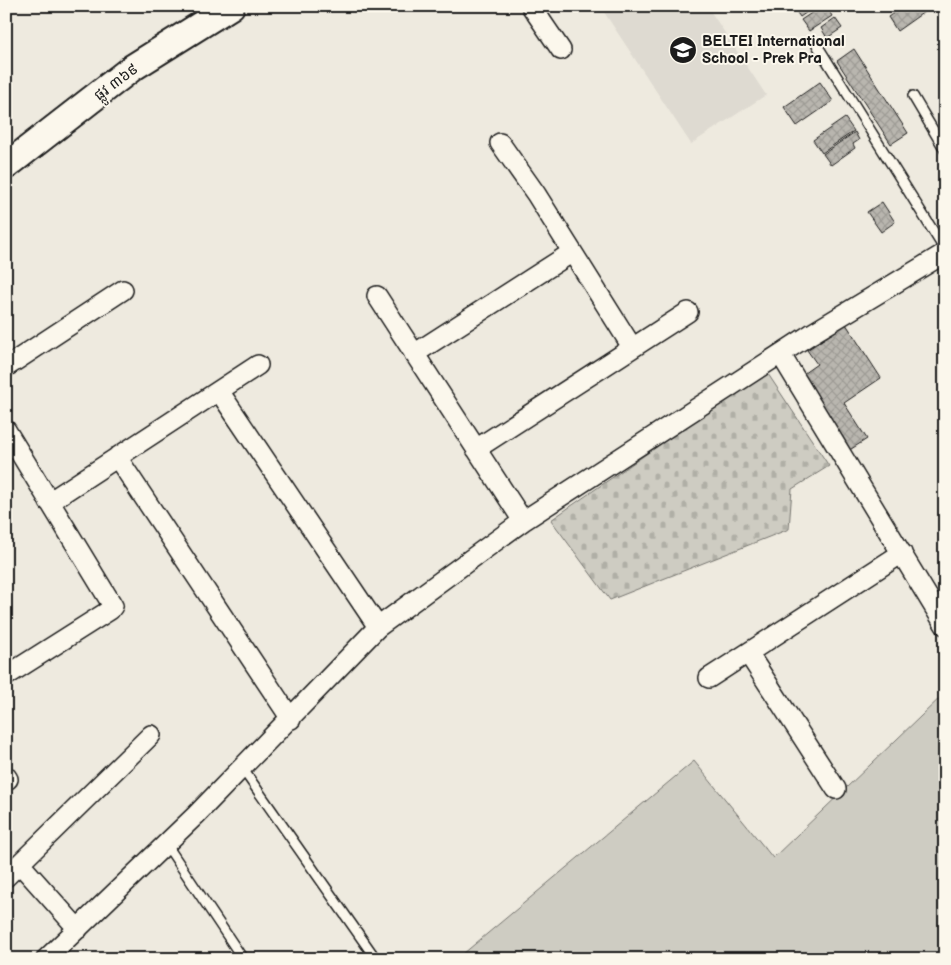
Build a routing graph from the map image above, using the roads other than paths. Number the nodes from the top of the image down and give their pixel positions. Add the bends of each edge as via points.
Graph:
1 (231, 6) edge
2 (531, 6) edge
3 (817, 45) dead end
4 (561, 50) dead end
5 (913, 96) dead end
6 (500, 143) dead end
7 (945, 150) edge
8 (6, 166) edge
9 (945, 251) edge
10 (571, 252) junction
11 (123, 290) dead end
12 (377, 296) dead end
13 (688, 312) dead end
14 (632, 347) junction
15 (414, 354) junction
16 (781, 355) junction
17 (258, 365) dead end
18 (6, 367) edge
19 (219, 391) junction
20 (6, 430) edge
21 (476, 449) junction
22 (117, 458) junction
23 (49, 502) junction
24 (523, 521) junction
25 (902, 553) junction
26 (945, 625) edge
27 (378, 627) junction
28 (748, 653) junction
29 (6, 676) edge
30 (709, 678) dead end
31 (291, 719) junction
32 (151, 735) dead end
33 (242, 768) junction
34 (836, 789) dead end
35 (166, 844) junction
36 (20, 864) junction
37 (6, 877) edge
38 (78, 929) junction
39 (46, 959) edge
40 (243, 959) edge
41 (376, 959) edge

1 - 8 main road, ផ្លូវ ៣៦៩ via 132,68
2 - 4 street
3 - 9 lane
5 - 7 lane
6 - 10 street
9 - 16 street
10 - 14 street
10 - 15 street
11 - 18 street
12 - 15 street
13 - 14 street
14 - 21 street
15 - 21 street
16 - 24 street
16 - 25 street
17 - 19 street
19 - 22 street
19 - 27 street
20 - 23 street
21 - 24 street
22 - 23 street
22 - 31 street
23 - 29 street via 113,603 112,608
24 - 27 street
25 - 26 street
25 - 28 street
27 - 31 street
28 - 30 street
28 - 34 street
31 - 33 street
32 - 36 street
33 - 35 street
33 - 41 lane
35 - 38 street
35 - 40 lane
36 - 37 street
36 - 38 street
38 - 39 street

